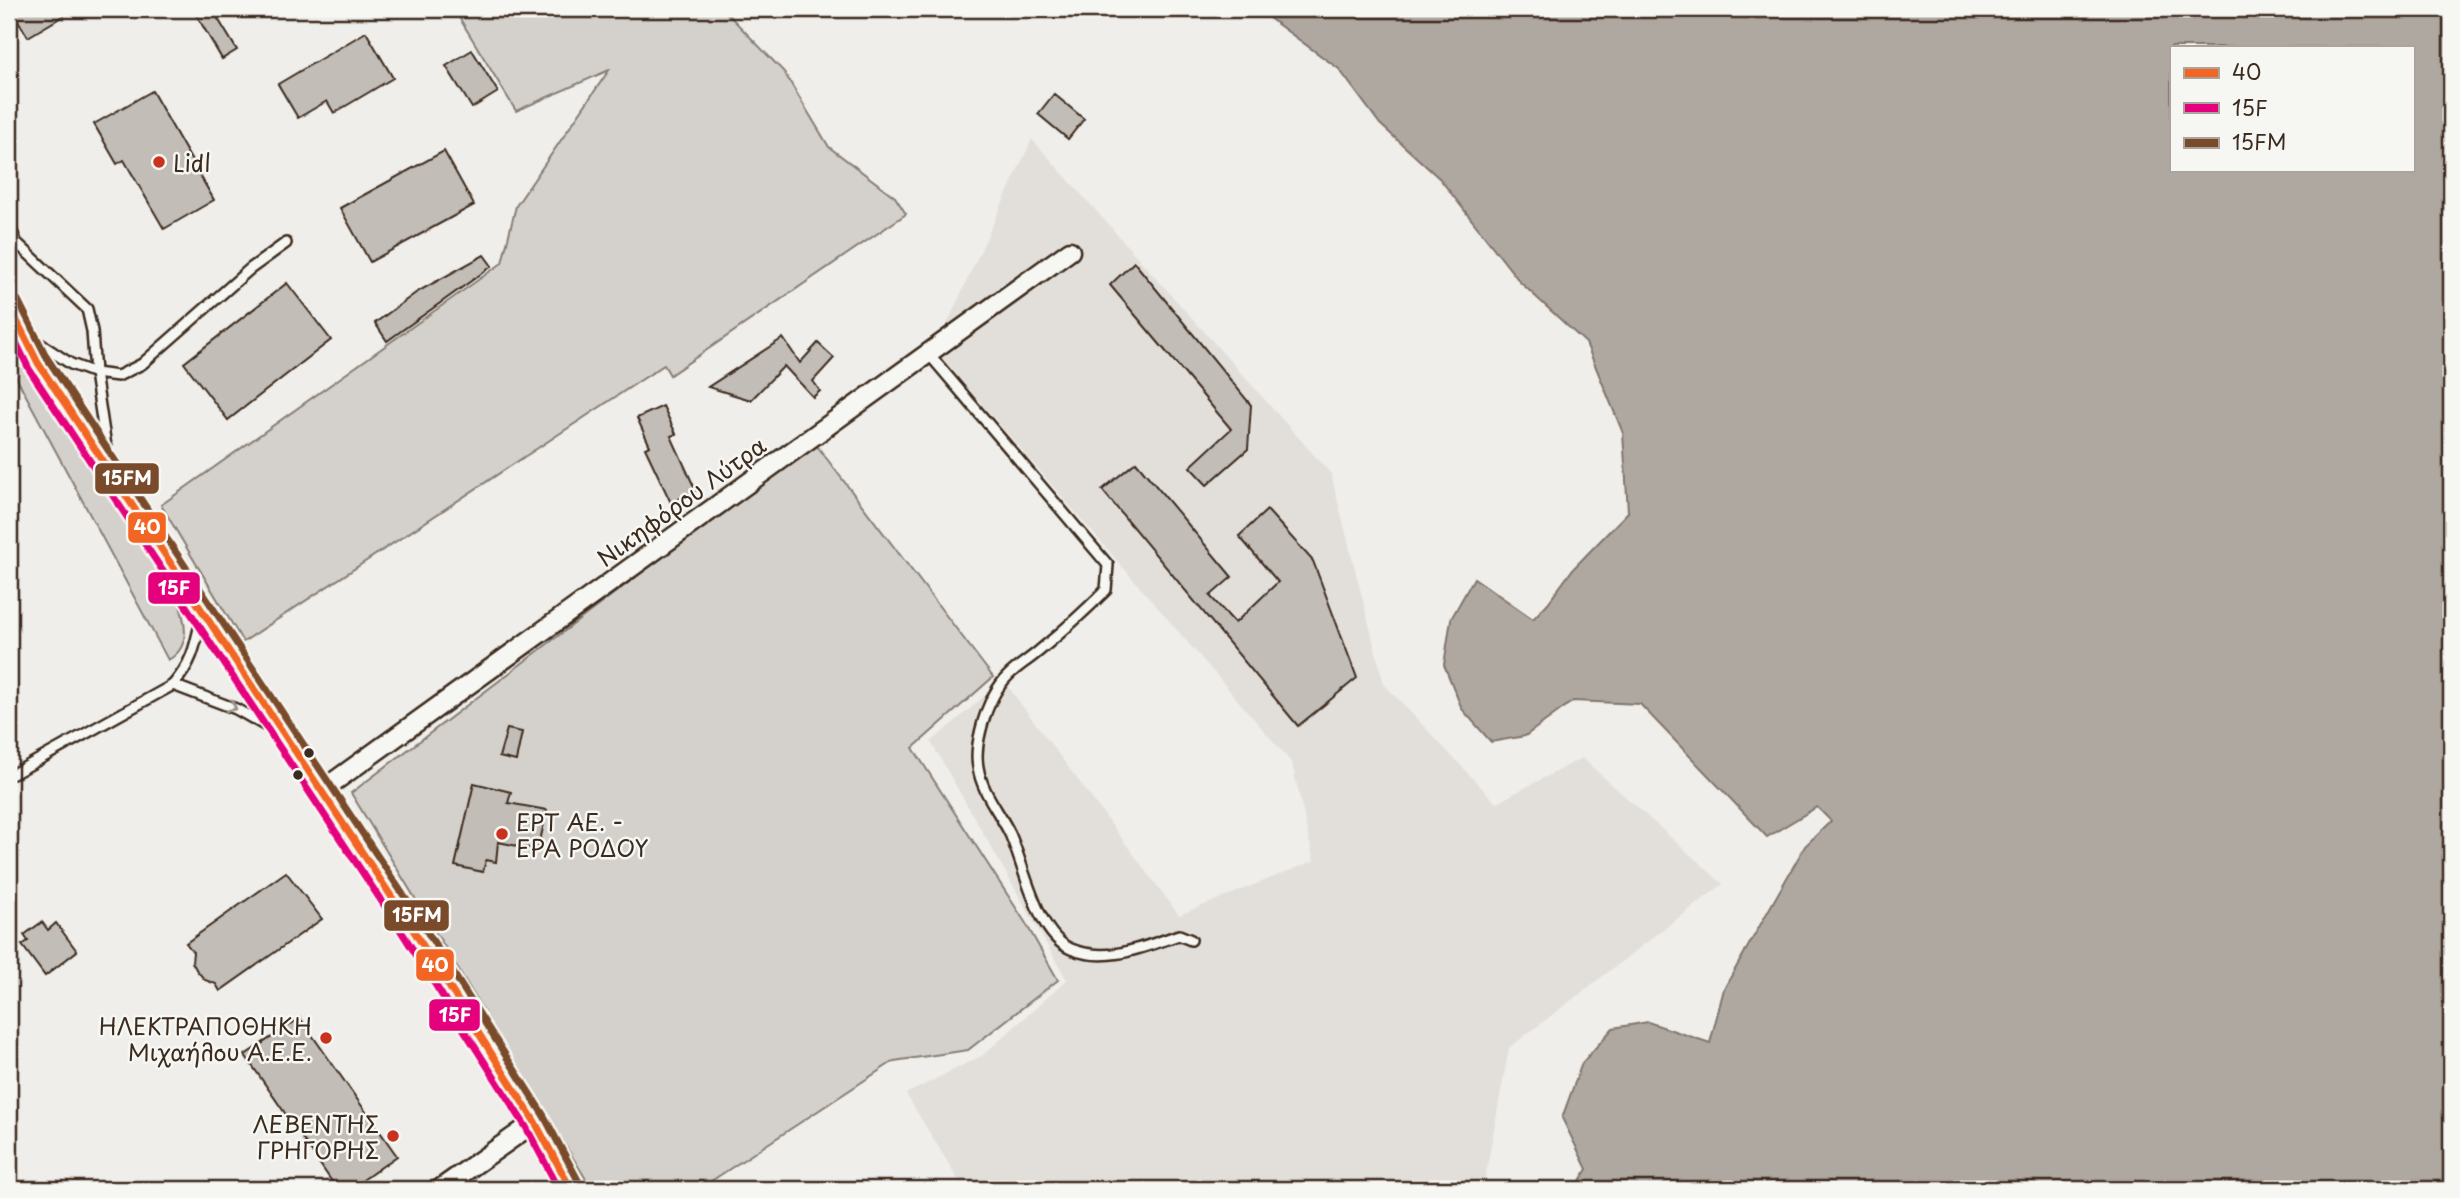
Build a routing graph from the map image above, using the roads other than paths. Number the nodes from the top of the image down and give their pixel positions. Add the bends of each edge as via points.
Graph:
1 (9, 224) edge
2 (286, 243) dead end
3 (1070, 251) dead end
4 (14, 316) edge
5 (928, 353) junction
6 (94, 373) junction
7 (113, 479) junction
8 (202, 612) junction
9 (173, 685) junction
10 (287, 739) junction
11 (9, 772) edge
12 (321, 791) junction
13 (1191, 940) dead end
14 (535, 1122) junction
15 (440, 1189) edge
16 (570, 1189) edge

1 - 6 lane via 16,242 87,309
2 - 6 lane via 142,364 118,376
3 - 5 street, Νικηφόρου Λύτρα
4 - 6 lane via 43,347
4 - 7 main road via 38,363
5 - 12 street, Νικηφόρου Λύτρα
5 - 13 lane via 1108,565 1106,590 1037,653 1012,669 994,695 980,731 977,766 991,805 1009,833 1048,929 1068,948 1087,954 1120,954 1179,935
6 - 7 lane
7 - 8 main road
8 - 9 lane via 193,656
8 - 10 main road
9 -> 10 lane via 236,709
9 - 11 lane via 13,774
10 - 12 main road
12 - 14 main road
14 - 15 street
14 - 16 main road

